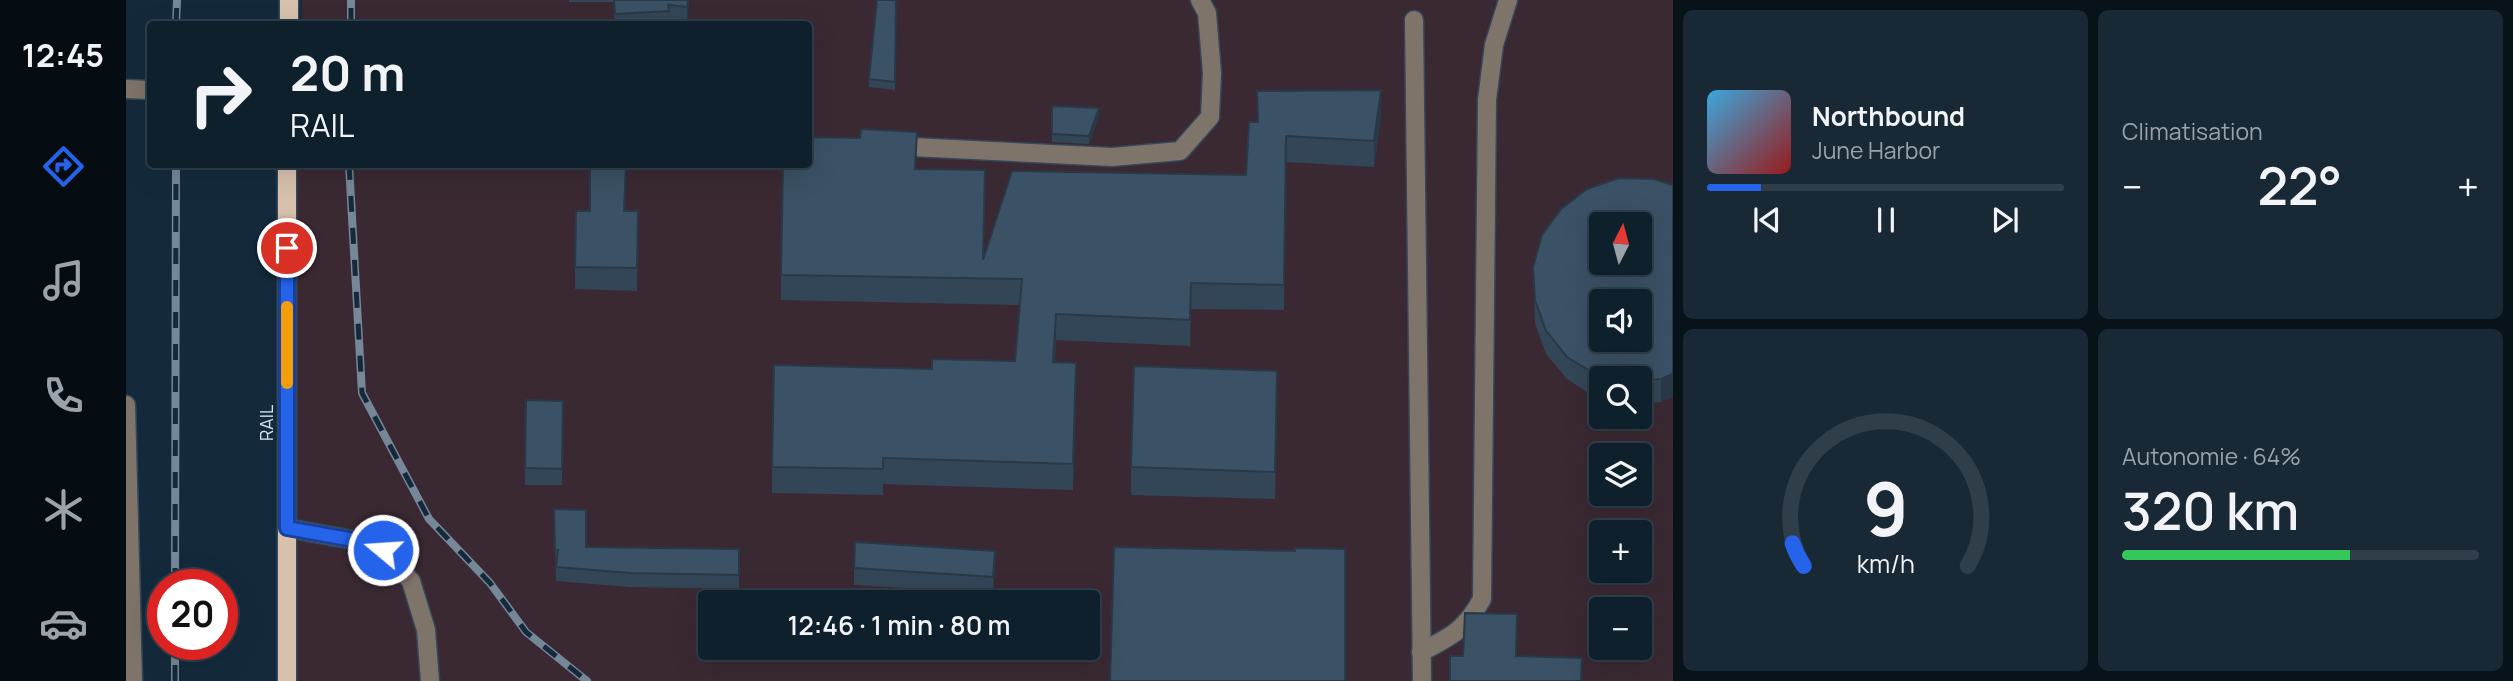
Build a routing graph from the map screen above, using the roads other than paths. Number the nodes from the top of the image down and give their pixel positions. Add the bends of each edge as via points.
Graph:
1 (289, 0) edge
2 (1200, 0) edge
3 (1508, 0) edge
4 (1414, 20) dead end
5 (289, 21) edge
6 (126, 89) edge
7 (147, 90) edge
8 (877, 145) edge
9 (287, 168) edge
10 (126, 405) edge
11 (287, 528) junction
12 (1421, 652) junction
13 (133, 681) edge
14 (287, 681) edge
15 (430, 681) edge
16 (1422, 681) edge

1 - 5 main road
2 - 8 street via 1207,13 1210,117 1180,151 1112,157
3 - 12 street via 1494,45 1487,100 1482,599 1471,619 1452,636
4 - 12 street
6 - 7 street
9 - 11 main road, RAIL
10 - 13 street
11 - 14 main road, RAIL
11 - 15 street via 365,542 383,550 411,581 426,630
12 - 16 street

